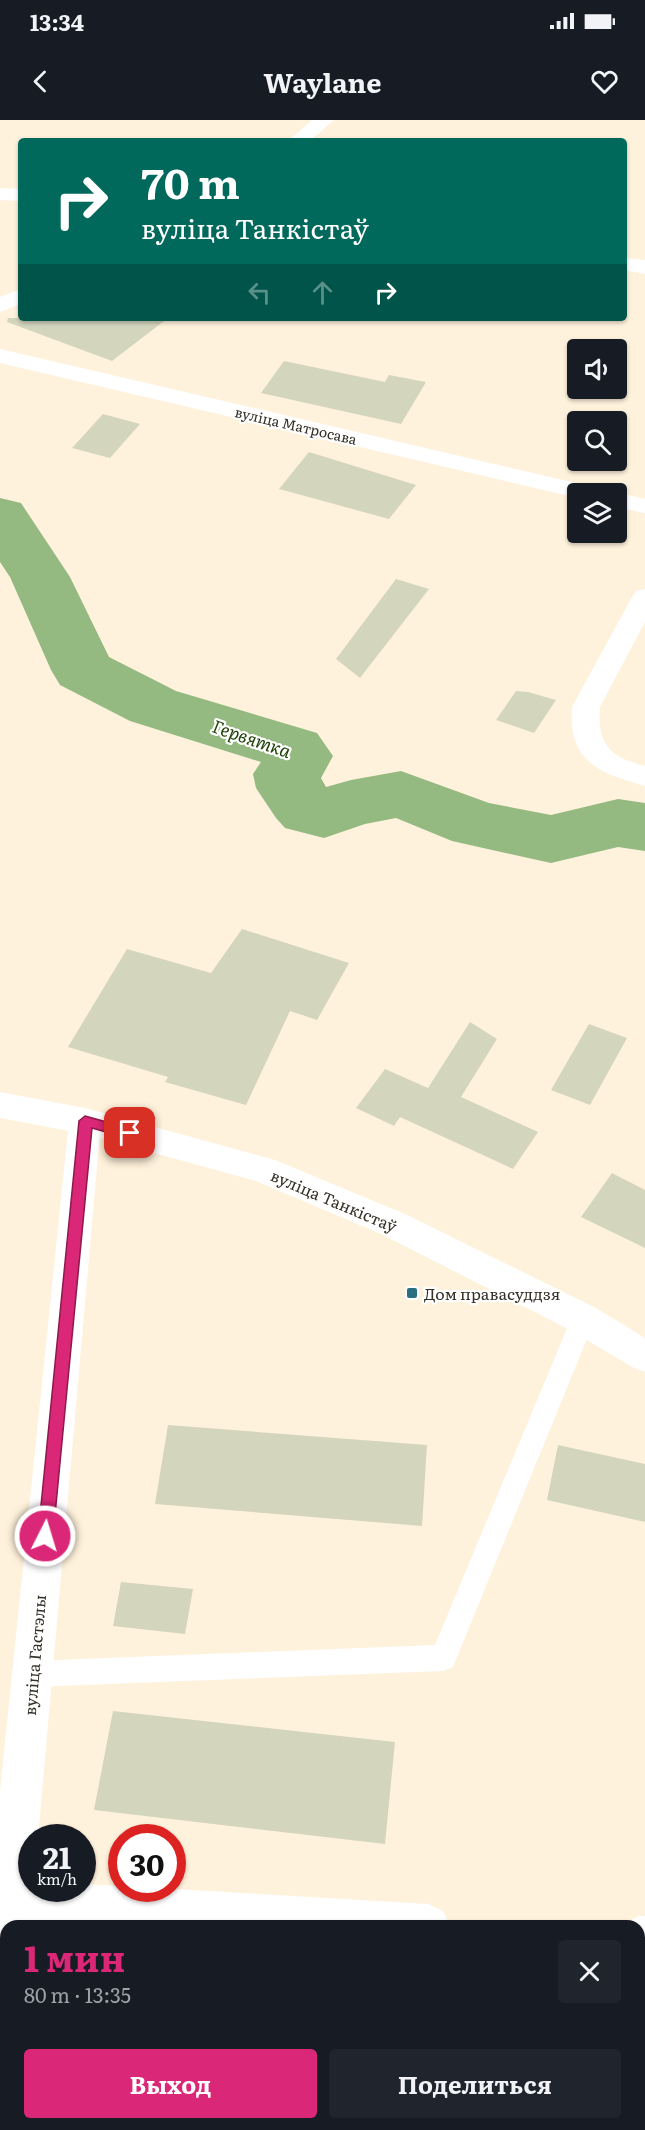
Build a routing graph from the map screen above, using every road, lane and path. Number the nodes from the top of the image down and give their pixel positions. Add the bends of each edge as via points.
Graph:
1 (324, 120) edge
2 (302, 138) edge
3 (0, 194) edge
4 (18, 195) edge
5 (627, 264) edge
6 (645, 267) edge
7 (18, 297) edge
8 (0, 305) edge
9 (0, 356) edge
10 (567, 488) edge
11 (627, 502) edge
12 (645, 506) edge
13 (645, 597) edge
14 (645, 776) edge
15 (0, 1105) edge
16 (85, 1121) junction
17 (583, 1318) junction
18 (645, 1356) edge
19 (32, 1674) junction
20 (6, 1910) edge
21 (270, 1920) edge

1 - 2 street
3 - 4 street
5 - 6 street
7 - 8 street
9 - 10 street, вуліца Матросава
11 - 12 street
13 - 14 street via 586,707 584,718 587,741 595,753 612,766
15 - 16 street, вуліца Танкістаў
16 - 17 street, вуліца Танкістаў via 262,1170 393,1224
16 - 19 street, вуліца Гастэлы
17 - 18 street, вуліца Танкістаў
17 - 19 lane via 443,1658
19 - 20 street, вуліца Гастэлы
20 - 21 street, вуліца Гастэлы

